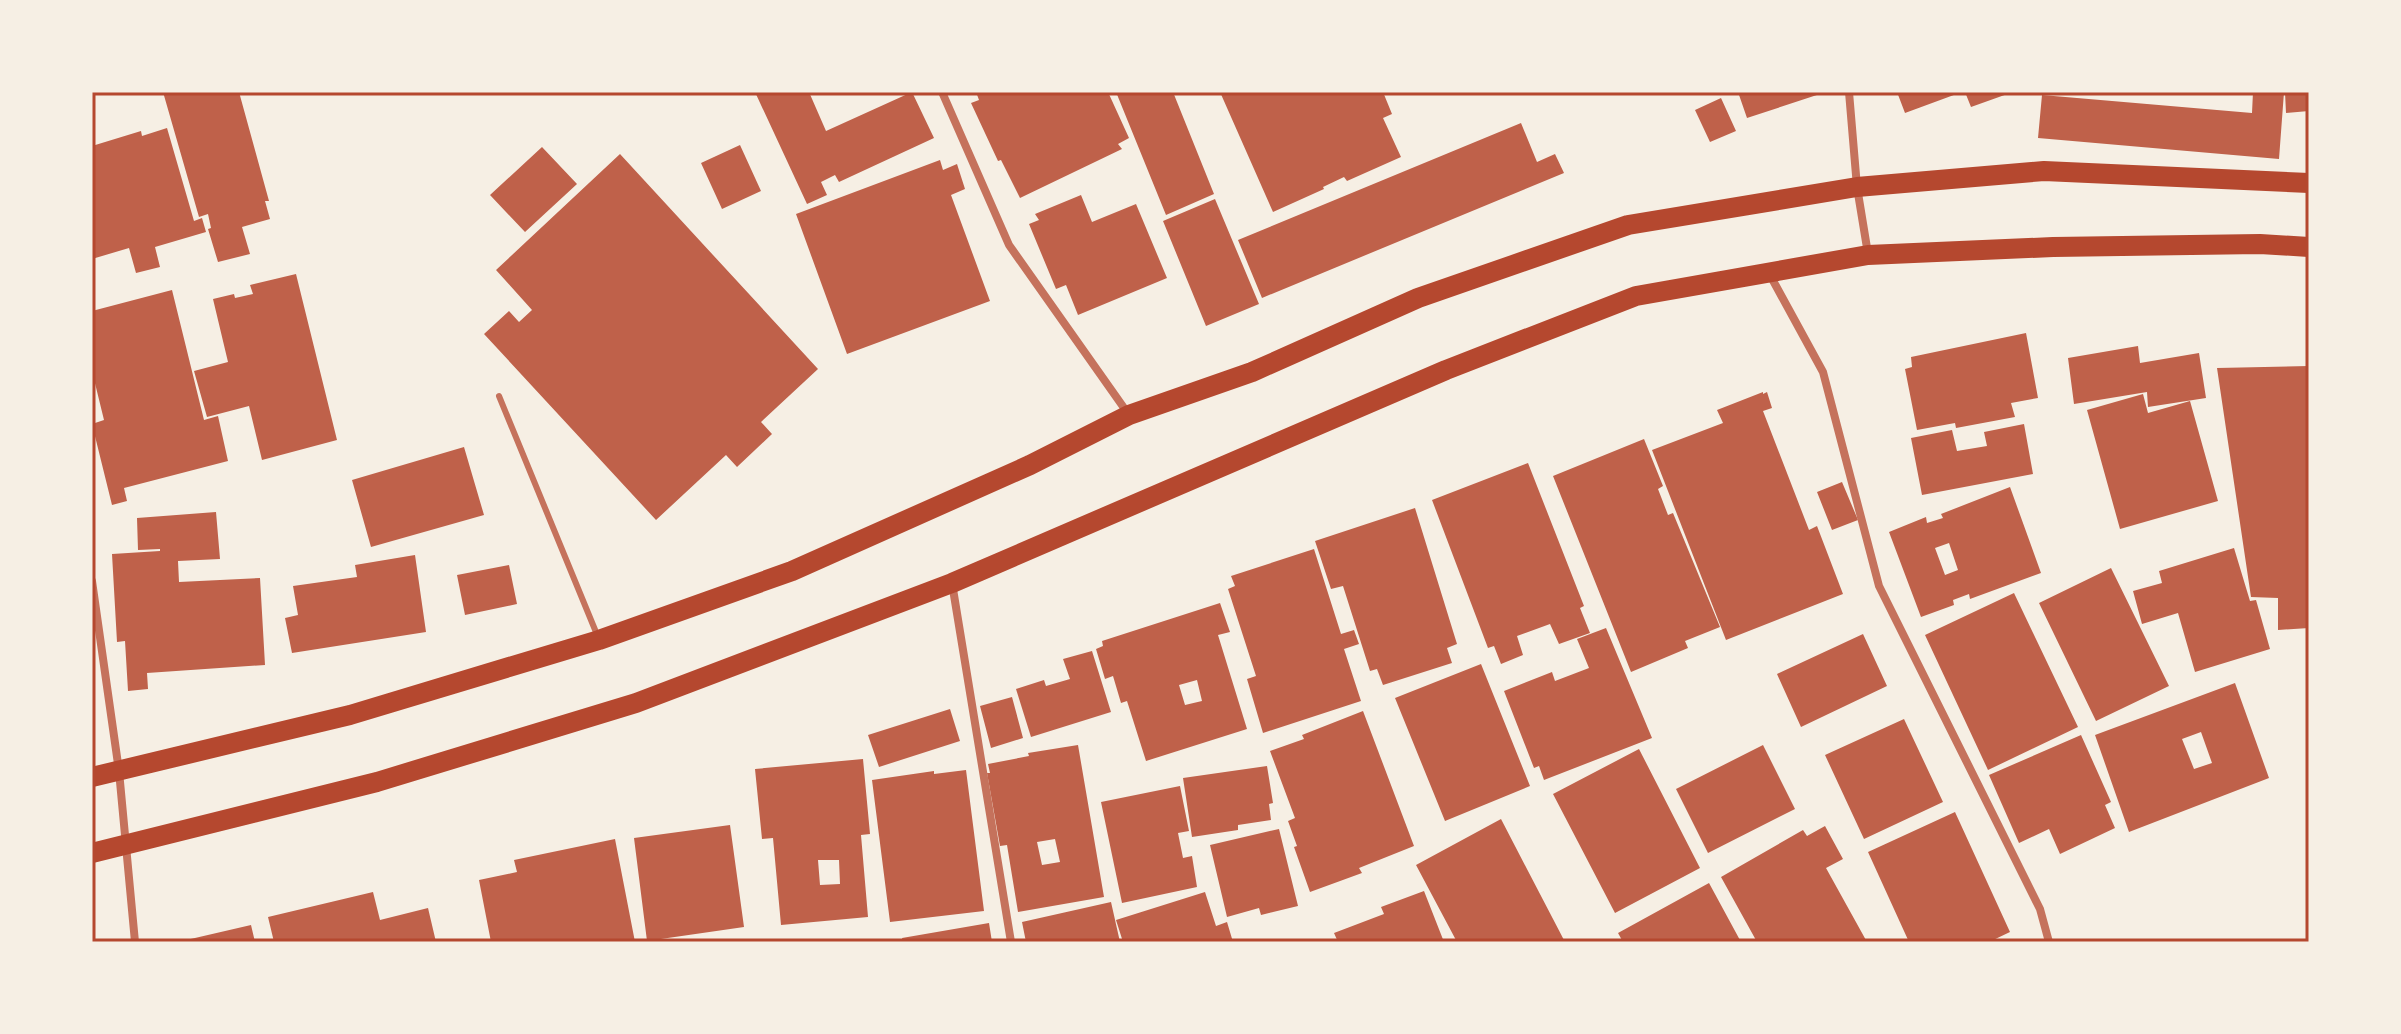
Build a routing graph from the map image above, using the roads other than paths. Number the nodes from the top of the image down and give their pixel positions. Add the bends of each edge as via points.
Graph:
1 (942, 92) edge
2 (1849, 92) edge
3 (2309, 183) edge
4 (1857, 187) junction
5 (2309, 247) edge
6 (1868, 255) junction
7 (1769, 273) junction
8 (499, 396) dead end
9 (1129, 415) junction
10 (92, 581) edge
11 (952, 583) junction
12 (599, 640) junction
13 (119, 771) junction
14 (92, 777) edge
15 (127, 845) junction
16 (92, 853) edge
17 (135, 942) edge
18 (1011, 942) edge
19 (2049, 942) edge

1 - 9 street via 1009,245
2 - 4 street
3 - 4 main road via 2044,171
4 - 6 street
4 - 9 main road via 1628,225 1418,298 1252,372
5 - 6 main road via 2101,246
6 - 7 main road
7 - 11 main road via 1636,296 1446,370
7 - 19 street via 1823,372 1879,586 2040,909
8 - 12 lane
9 - 12 main road via 792,571
10 - 13 street
11 - 15 main road via 636,703 377,782
11 - 18 street
12 - 13 main road via 350,715
13 - 14 main road
13 - 15 street
15 - 16 main road
15 - 17 street

